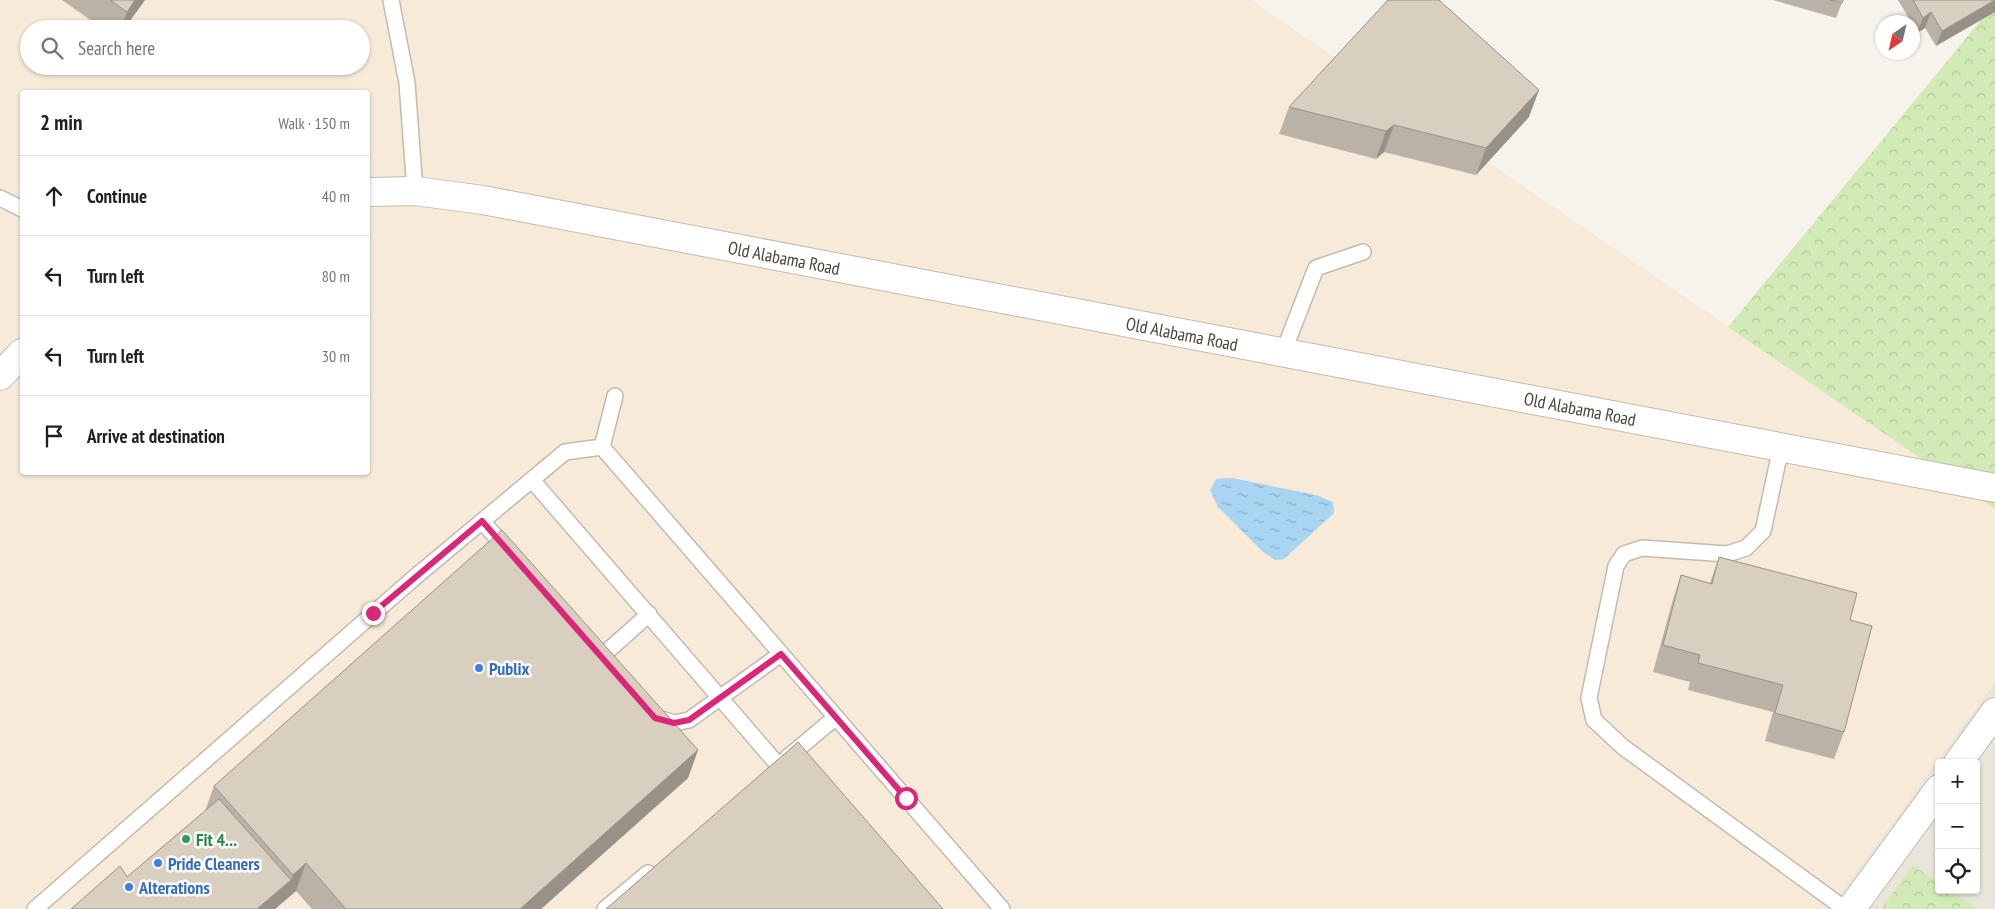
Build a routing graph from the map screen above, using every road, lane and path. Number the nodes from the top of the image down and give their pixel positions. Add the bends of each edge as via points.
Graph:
1 (391, 0) edge
2 (370, 192) edge
3 (415, 192) junction
4 (0, 198) edge
5 (20, 208) edge
6 (1363, 252) dead end
7 (1283, 353) junction
8 (20, 355) edge
9 (0, 376) edge
10 (616, 396) dead end
11 (602, 447) junction
12 (1780, 447) junction
13 (532, 480) junction
14 (1995, 488) edge
15 (482, 521) junction
16 (519, 564) edge
17 (649, 614) junction
18 (588, 643) edge
19 (781, 654) junction
20 (601, 657) junction
21 (613, 671) edge
22 (721, 697) junction
23 (643, 704) edge
24 (1995, 712) edge
25 (836, 717) junction
26 (1961, 759) edge
27 (1935, 794) edge
28 (657, 865) edge
29 (35, 909) edge
30 (605, 909) edge
31 (1002, 909) edge
32 (1845, 909) edge
33 (1851, 909) edge

1 - 3 lane via 407,83
2 - 3 street, Old Alabama Road
3 - 7 street, Old Alabama Road via 483,200
4 - 5 lane
6 - 7 lane via 1316,268
7 - 12 street, Old Alabama Road
8 - 9 street
10 - 11 lane
11 - 13 lane via 565,452
11 - 19 lane
12 - 14 street, Old Alabama Road
12 - 32 lane via 1763,531 1746,548 1727,554 1642,548 1624,554 1616,566 1589,698 1594,720 1623,747
13 - 15 lane
13 - 17 lane
15 - 16 lane
15 - 29 lane
17 - 20 lane
17 - 22 lane
18 - 20 lane
19 - 22 lane
19 - 25 lane
20 - 21 lane
22 - 23 lane via 689,720 674,723 655,718
22 - 25 lane via 774,768
24 - 26 street
25 - 31 lane
27 - 33 street
28 - 30 lane

